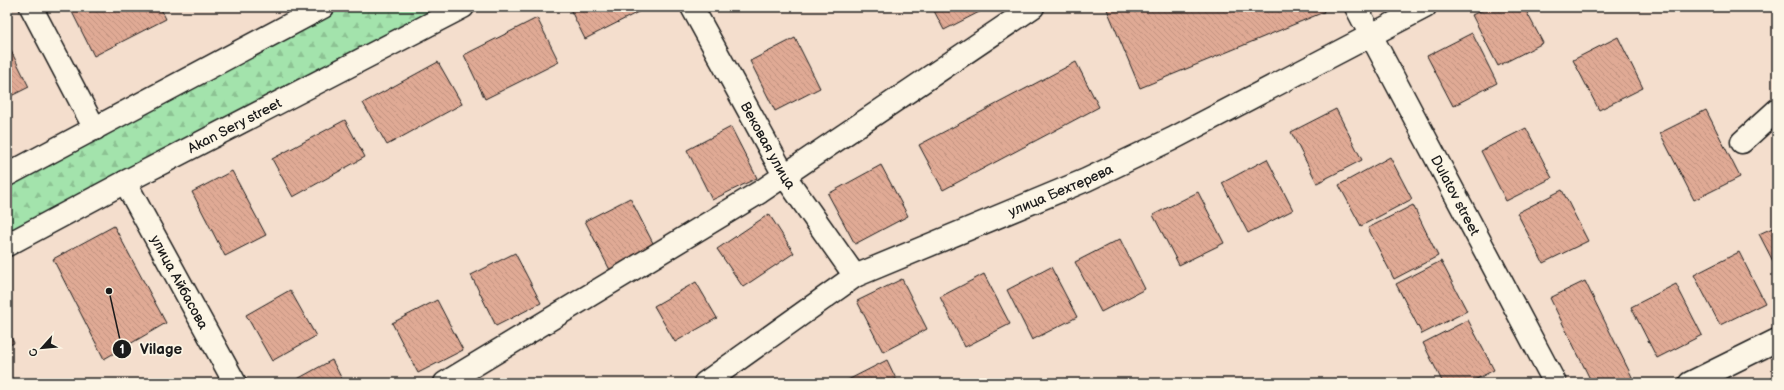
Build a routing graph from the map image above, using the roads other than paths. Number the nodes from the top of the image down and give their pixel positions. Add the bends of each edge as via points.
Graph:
1 (31, 7) edge
2 (323, 7) edge
3 (463, 7) edge
4 (692, 7) edge
5 (1356, 7) edge
6 (1425, 7) edge
7 (1024, 10) edge
8 (1370, 35) junction
9 (1777, 110) edge
10 (95, 129) junction
11 (1742, 142) dead end
12 (7, 175) edge
13 (784, 175) junction
14 (124, 182) junction
15 (7, 245) edge
16 (856, 276) junction
17 (1777, 340) edge
18 (235, 383) edge
19 (445, 383) edge
20 (705, 383) edge
21 (1555, 383) edge
22 (1690, 383) edge

1 - 10 street
2 - 10 street
3 - 14 street, Akan Sery street
4 - 13 street, Вековая улица
5 - 8 street, Dulatov street
6 - 8 street, улица Бехтерева
7 - 13 street
8 - 16 street, улица Бехтерева via 1172,139 1115,166
8 - 21 street, Dulatov street
9 - 11 street
10 - 12 street
13 - 16 street, Вековая улица
13 - 19 street
14 - 15 street, Akan Sery street
14 - 18 street, улица Айбасова
16 - 20 street, улица Бехтерева
17 - 22 street

